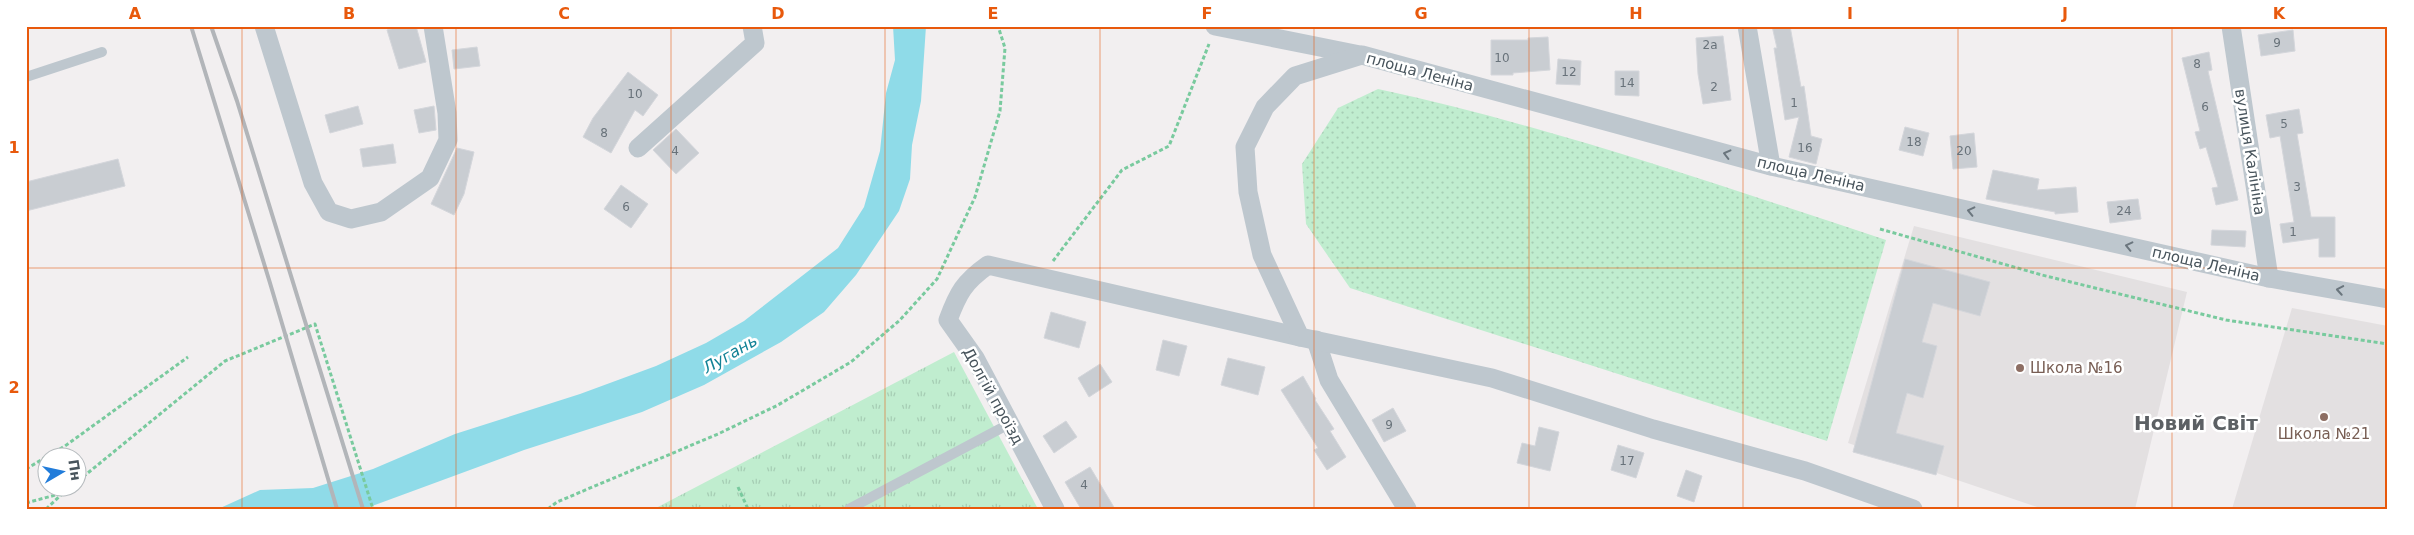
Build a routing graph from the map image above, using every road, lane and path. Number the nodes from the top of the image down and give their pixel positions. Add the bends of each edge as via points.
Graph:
1 (264, 26) edge
2 (433, 26) edge
3 (752, 26) edge
4 (998, 26) edge
5 (1216, 26) edge
6 (1747, 26) edge
7 (2230, 26) edge
8 (102, 52) dead end
9 (1362, 55) junction
10 (26, 76) edge
11 (638, 148) dead end
12 (1771, 166) junction
13 (1880, 228) dead end
14 (1040, 277) junction
15 (2269, 278) junction
16 (2388, 299) edge
17 (1308, 338) junction
18 (2388, 344) edge
19 (188, 357) dead end
20 (1009, 424) junction
21 (26, 469) edge
22 (88, 473) edge
23 (738, 487) dead end
24 (44, 498) edge
25 (58, 498) edge
26 (26, 503) edge
27 (46, 509) edge
28 (372, 509) edge
29 (548, 509) edge
30 (748, 509) edge
31 (849, 509) edge
32 (1055, 509) edge
33 (1407, 509) edge
34 (1913, 509) edge

1 - 2 street via 314,183 329,212 351,219 380,212 430,178 448,140 447,112
3 - 11 street via 755,43
4 - 29 path via 1005,48 1000,111 975,197 938,279 900,320 851,362 778,404 709,438 557,502
5 - 9 street
5 - 14 path via 1169,146 1122,170
6 - 12 street
7 - 15 street, вулиця Калініна
8 - 10 lane
12 -> 9 street, площа Леніна
9 - 17 street, площа Леніна via 1295,76 1265,108 1245,148 1248,192 1262,255
15 -> 12 street, площа Леніна
13 - 18 path via 2042,275 2226,320
14 - 17 street
14 - 20 street, Долгій проїзд via 988,265 972,276 958,294 948,320 975,358
16 -> 15 street, площа Леніна
17 - 33 street, площа Леніна via 1329,380
17 - 34 street via 1492,378 1653,429 1805,471
19 - 21 path via 65,446
20 - 31 lane
20 - 32 street, Долгій проїзд
22 - 28 path via 225,361 315,324
23 - 30 path
24 - 26 path
25 - 27 path

